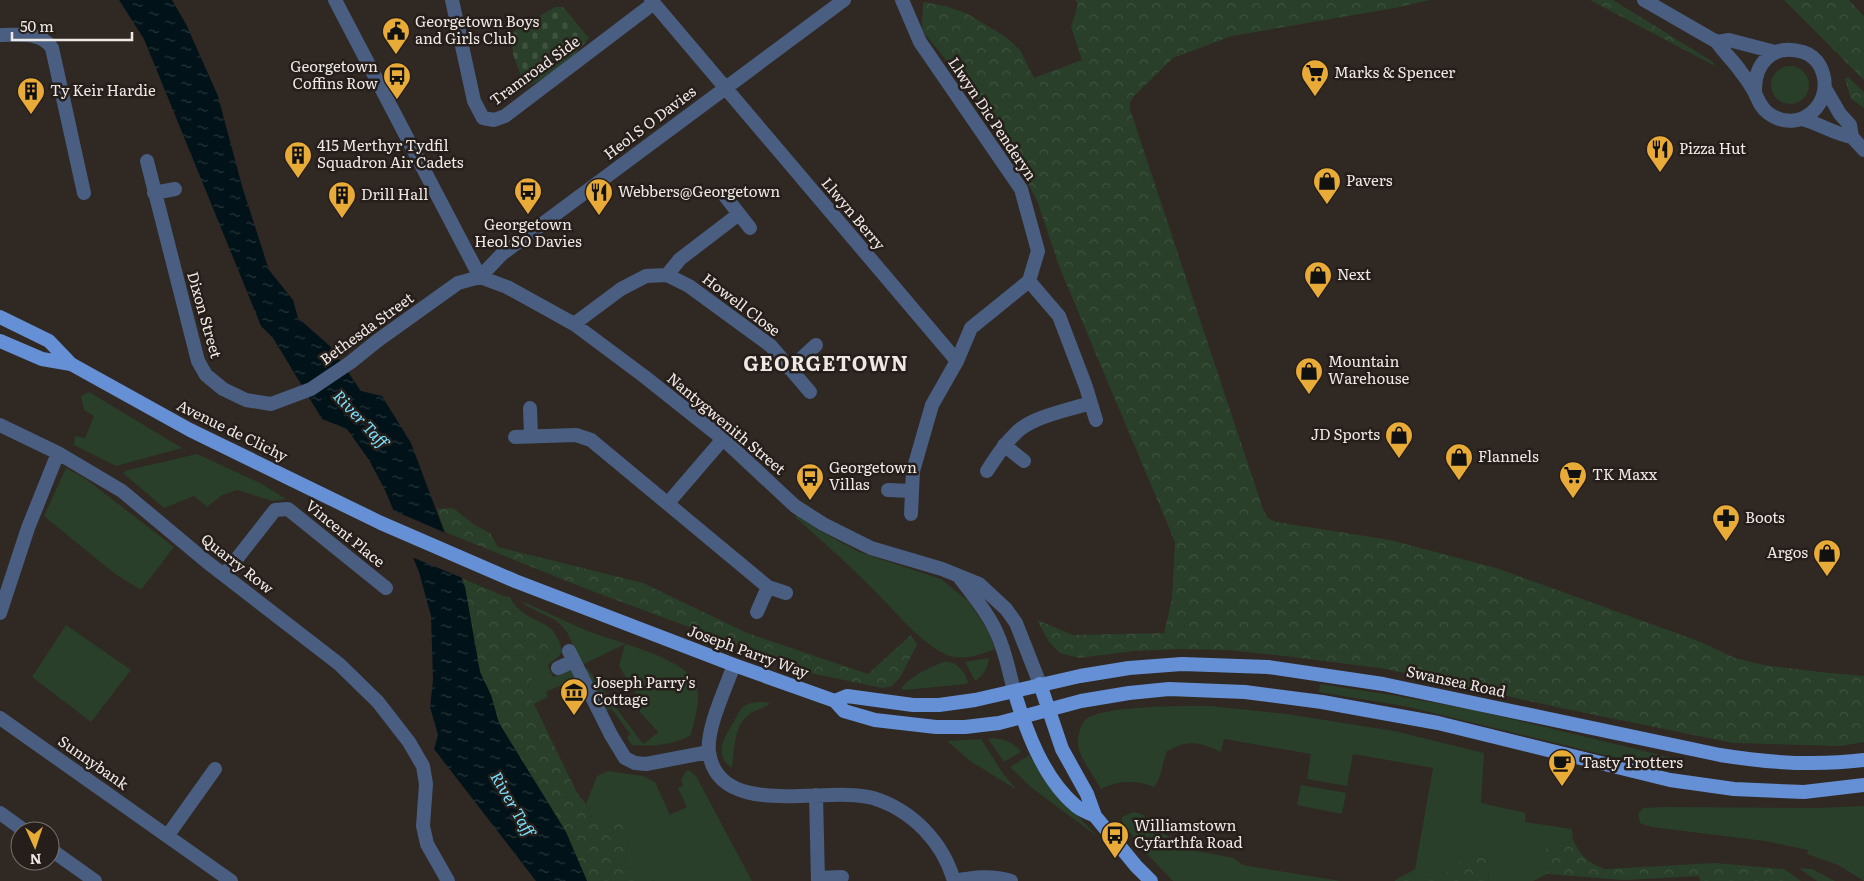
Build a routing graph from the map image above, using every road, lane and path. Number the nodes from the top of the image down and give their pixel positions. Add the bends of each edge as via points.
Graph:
1 (335, 0) edge
2 (452, 0) edge
3 (844, 0) edge
4 (902, 0) edge
5 (1644, 0) edge
6 (652, 2) edge
7 (0, 35) edge
8 (1717, 42) junction
9 (1776, 52) junction
10 (725, 88) junction
11 (1826, 90) junction
12 (1755, 92) junction
13 (1802, 118) junction
14 (1852, 137) junction
15 (1864, 150) edge
16 (147, 161) dead end
17 (175, 189) dead end
18 (84, 193) dead end
19 (154, 193) junction
20 (725, 196) dead end
21 (739, 214) junction
22 (750, 228) dead end
23 (667, 275) junction
24 (480, 277) junction
25 (1029, 281) junction
26 (0, 317) edge
27 (574, 324) junction
28 (0, 341) edge
29 (816, 345) dead end
30 (957, 361) junction
31 (71, 364) junction
32 (790, 369) junction
33 (810, 392) dead end
34 (1090, 403) junction
35 (271, 404) joint
36 (530, 408) dead end
37 (1096, 420) dead end
38 (0, 425) edge
39 (531, 436) junction
40 (516, 437) dead end
41 (723, 439) junction
42 (1004, 445) junction
43 (58, 453) junction
44 (1024, 461) dead end
45 (987, 471) dead end
46 (888, 490) dead end
47 (910, 492) junction
48 (668, 503) junction
49 (910, 514) dead end
50 (470, 561) joint
51 (224, 575) junction
52 (960, 577) junction
53 (768, 587) junction
54 (386, 588) dead end
55 (786, 593) dead end
56 (758, 612) dead end
57 (0, 613) edge
58 (734, 665) junction
59 (558, 668) dead end
60 (1040, 684) junction
61 (1014, 691) junction
62 (836, 700) junction
63 (1048, 710) junction
64 (1022, 717) junction
65 (0, 718) edge
66 (709, 752) junction
67 (1864, 760) edge
68 (215, 769) dead end
69 (1864, 785) edge
70 (816, 795) junction
71 (0, 813) edge
72 (1095, 816) junction
73 (11, 821) edge
74 (168, 835) junction
75 (60, 856) edge
76 (842, 877) dead end
77 (818, 879) edge
78 (96, 881) edge
79 (231, 881) edge
80 (448, 881) edge
81 (1011, 881) edge
82 (1151, 881) edge

1 - 24 street
2 - 6 street, Tramroad Side via 474,101 483,118 494,120 505,116
3 - 10 street, Heol S O Davies
4 - 25 street, Llwyn Dic Penderyn via 920,42 1021,189 1038,251
5 - 8 street
6 - 10 street, Llwyn Berry
7 - 18 street via 41,38 52,48
8 - 9 street via 1729,40
8 - 12 street
9 - 11 street via 1790,49 1805,52 1817,61 1824,75
9 - 12 street via 1758,68
10 - 24 street, Heol S O Davies via 502,254
10 - 30 street, Llwyn Berry
11 - 13 street via 1813,112
11 - 14 street via 1850,125
12 - 13 street via 1760,105 1775,118
13 - 14 street
14 - 15 street
16 - 19 street, Dixon Street
17 - 19 street
19 - 35 street, Dixon Street via 198,362 206,375 223,389 246,400
20 - 21 street
21 - 22 street
21 - 23 street via 680,259
23 - 27 street via 646,276 621,289
23 - 32 street, Howell Close via 689,286 771,346
24 - 27 street, Nantygwenith Street via 507,287
24 - 35 street, Bethesda Street via 458,283 311,389
25 - 30 street via 971,328
25 - 34 street via 1059,316
26 - 31 main road, Avenue de Clichy via 49,341
27 - 41 street, Nantygwenith Street
28 - 31 main road, Avenue de Clichy via 42,359
29 - 32 street
30 - 47 street via 932,405
31 - 50 main road, Avenue de Clichy via 190,430 381,523
32 - 33 street, Howell Close
34 - 37 street
34 - 42 street via 1044,417 1020,429
36 - 39 street
38 - 43 street, Quarry Row
39 - 40 street
39 - 48 street via 576,435 591,440
41 - 48 street
41 - 52 street, Nantygwenith Street via 795,506 823,524 871,548
42 - 44 street
42 - 45 street
43 - 51 street, Quarry Row via 122,491
43 - 57 street via 28,528
46 - 47 street
47 - 49 street
48 - 53 street
50 - 58 main road, Joseph Parry Way
51 - 54 street, Vincent Place via 275,510 288,509
51 - 80 street, Quarry Row via 339,664 378,702 409,742 423,766 426,784 423,826 427,844
52 - 60 street, Nantygwenith Street via 979,584 1006,609 1016,623
52 - 61 street via 994,628
53 - 55 street
53 - 56 street
58 - 62 main road, Joseph Parry Way
58 - 66 street via 712,726
59 - 66 street via 571,656 625,758 646,764
60 - 61 main road, Swansea Road
60 - 63 main road
60 - 67 main road, Swansea Road via 1129,668 1182,664 1268,667 1383,684 1754,761
61 - 62 main road, Swansea Road via 940,705 912,705 847,696
61 - 64 main road
62 - 64 main road, Joseph Parry Way via 844,711 911,725 965,727
63 - 64 main road, Joseph Parry Way
63 - 69 main road via 1129,693 1168,689 1245,692 1438,723 1670,780 1734,789 1804,792
63 - 72 main road via 1062,749
64 - 72 main road via 1035,748 1058,787 1076,806
65 - 74 street, Sunnybank
66 - 70 street via 718,775 737,790 759,794
68 - 74 street
70 - 77 street
70 - 81 street via 872,798 902,812 925,829 950,866 954,881 997,877
71 - 73 street
72 - 82 main road
74 - 79 street, Sunnybank
75 - 78 street
76 - 77 street

